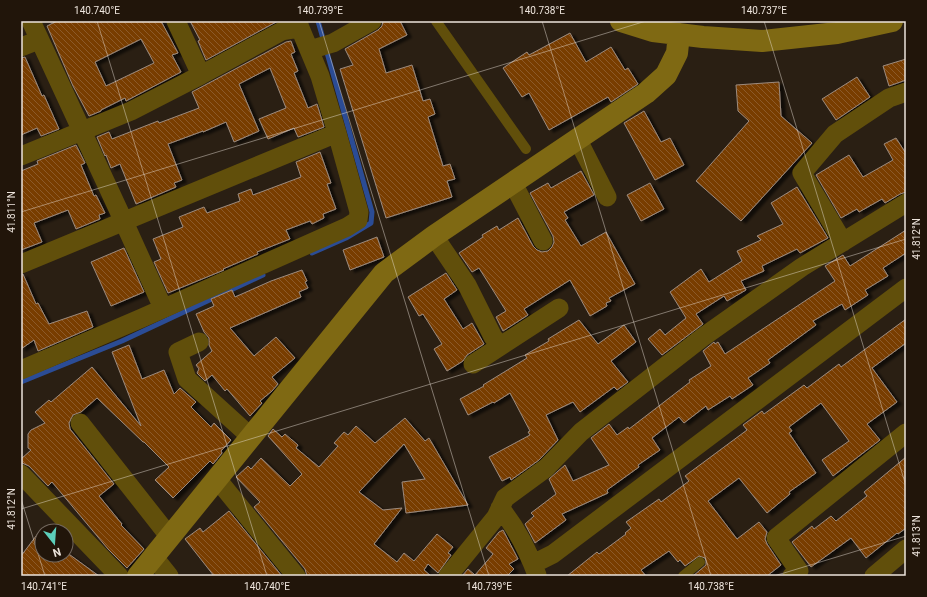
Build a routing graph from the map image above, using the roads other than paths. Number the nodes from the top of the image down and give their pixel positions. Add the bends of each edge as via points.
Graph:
1 (31, 21) edge
2 (176, 21) edge
3 (372, 21) edge
4 (436, 21) edge
5 (621, 21) edge
6 (892, 21) edge
7 (299, 25) edge
8 (679, 34) junction
9 (39, 40) junction
10 (21, 47) edge
11 (312, 49) junction
12 (202, 75) junction
13 (906, 92) edge
14 (83, 132) junction
15 (337, 133) junction
16 (582, 148) dead end
17 (526, 149) dead end
18 (21, 156) edge
19 (516, 191) dead end
20 (607, 197) dead end
21 (906, 203) edge
22 (124, 222) junction
23 (434, 236) junction
24 (543, 241) dead end
25 (843, 242) junction
26 (21, 264) edge
27 (906, 288) edge
28 (163, 308) junction
29 (559, 308) dead end
30 (199, 342) dead end
31 (501, 346) junction
32 (473, 364) dead end
33 (21, 370) edge
34 (80, 423) dead end
35 (906, 433) edge
36 (251, 437) junction
37 (21, 474) edge
38 (217, 479) junction
39 (500, 508) junction
40 (169, 536) junction
41 (906, 549) edge
42 (153, 556) junction
43 (700, 562) dead end
44 (535, 570) edge
45 (118, 576) edge
46 (138, 576) edge
47 (169, 576) edge
48 (296, 576) edge
49 (448, 576) edge
50 (683, 576) edge
51 (792, 576) edge
52 (874, 576) edge

1 - 9 street
2 - 12 street
3 - 11 street via 333,43
4 - 17 lane
5 - 8 street
6 - 8 street via 837,34 762,41
7 - 11 street
7 - 12 street via 282,31
8 - 23 street via 677,53 666,75 646,93
9 - 10 street
9 - 14 street
11 - 15 street
12 - 14 street
13 - 25 street via 889,98 835,134 802,173
14 - 18 street
14 - 22 street
15 - 22 street
15 - 28 street via 359,212 358,220
16 - 20 street
19 - 24 street
21 - 25 street
22 - 26 street
22 - 28 street
23 - 31 street via 467,285 493,337
23 - 36 street via 384,273
25 - 39 street via 802,267 703,337 581,432 546,468 505,498
27 - 44 street
28 - 33 street
29 - 31 street
30 - 36 street via 178,352 187,379
31 - 32 street
34 - 40 street
35 - 51 street via 776,538 799,571
36 - 38 street
37 - 45 street
38 - 40 street
38 - 48 street
39 - 44 street via 511,521
39 - 49 street via 496,517
40 - 42 street
41 - 52 street
42 - 46 street
42 - 47 street
43 - 50 lane

